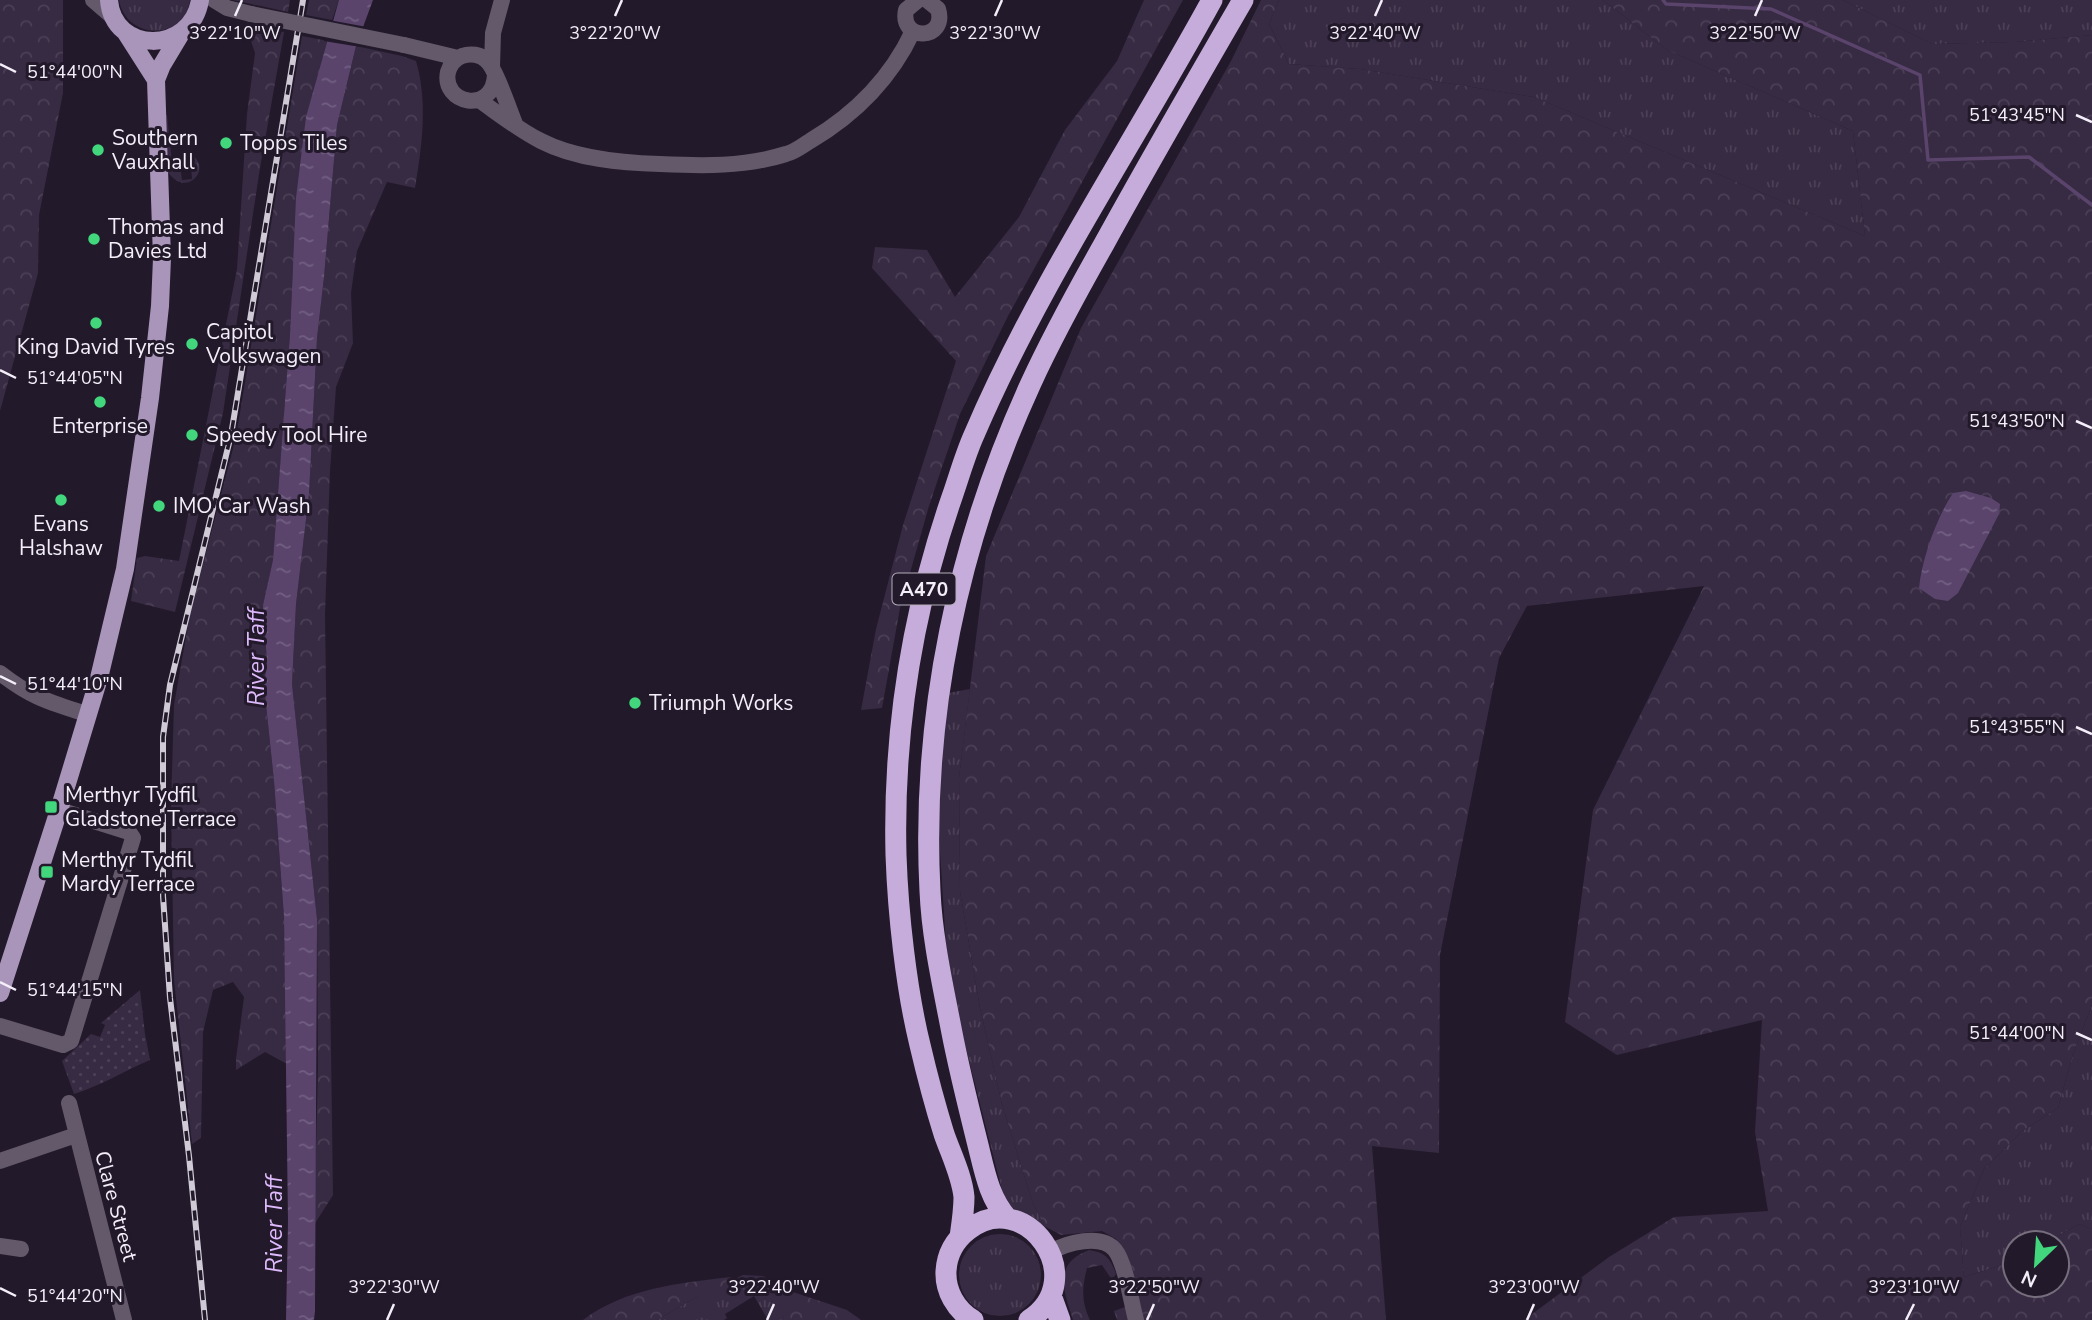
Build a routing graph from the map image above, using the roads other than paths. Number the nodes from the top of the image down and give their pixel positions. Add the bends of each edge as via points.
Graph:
1 (93, 0) edge
2 (109, 0) edge
3 (200, 0) edge
4 (502, 0) edge
5 (927, 0) edge
6 (1212, 0) edge
7 (1243, 0) edge
8 (220, 4) edge
9 (194, 19) junction
10 (119, 25) junction
11 (912, 31) junction
12 (494, 33) junction
13 (180, 35) junction
14 (422, 49) junction
15 (462, 56) junction
16 (493, 71) junction
17 (447, 77) junction
18 (156, 80) junction
19 (479, 100) junction
20 (516, 126) junction
21 (0, 673) edge
22 (86, 714) junction
23 (59, 810) junction
24 (0, 993) edge
25 (0, 1026) edge
26 (69, 1103) dead end
27 (76, 1135) junction
28 (0, 1161) edge
29 (1008, 1219) junction
30 (960, 1237) junction
31 (0, 1246) edge
32 (21, 1249) dead end
33 (1051, 1252) junction
34 (1051, 1296) junction
35 (955, 1312) edge
36 (124, 1320) edge
37 (973, 1320) edge
38 (1029, 1320) edge
39 (1060, 1320) edge
40 (1136, 1320) edge

1 - 10 street
2 - 10 main road
3 - 9 main road
4 - 12 street
5 - 11 street via 909,6 905,16
5 - 11 street via 938,9 937,26 923,34
6 - 30 highway, A470 via 1014,350 973,437 918,613 900,739 896,856 917,1030 964,1193
7 - 29 highway, A470 via 1150,160 1030,385 978,522 943,658 931,773 930,893 963,1086 990,1192
8 - 9 street
8 - 14 street, bridge
9 - 13 main road
10 - 13 main road via 150,42
10 - 18 main road
11 - 20 street via 885,79 851,112 789,153 751,163 703,166 610,160 541,142
12 - 15 street
12 - 16 street
13 - 18 main road
14 - 15 street
14 - 17 street
15 - 16 street via 481,56
15 - 17 street
16 - 19 street via 491,90
16 - 20 street
17 - 19 street via 456,96
18 - 22 main road via 160,306 150,398 125,569
19 - 20 street
21 - 22 street via 37,699
22 - 23 main road
23 - 24 main road
23 - 25 street via 129,832 133,838 71,1041 63,1045
26 - 27 street, Clare Street
27 - 28 street
27 - 36 street, Clare Street
29 - 30 highway via 973,1226
29 - 33 highway via 1032,1229
30 - 35 highway via 946,1267
31 - 32 street
33 - 34 highway
33 - 40 street via 1091,1241 1115,1250
34 - 38 highway
34 - 39 highway
35 - 37 highway

